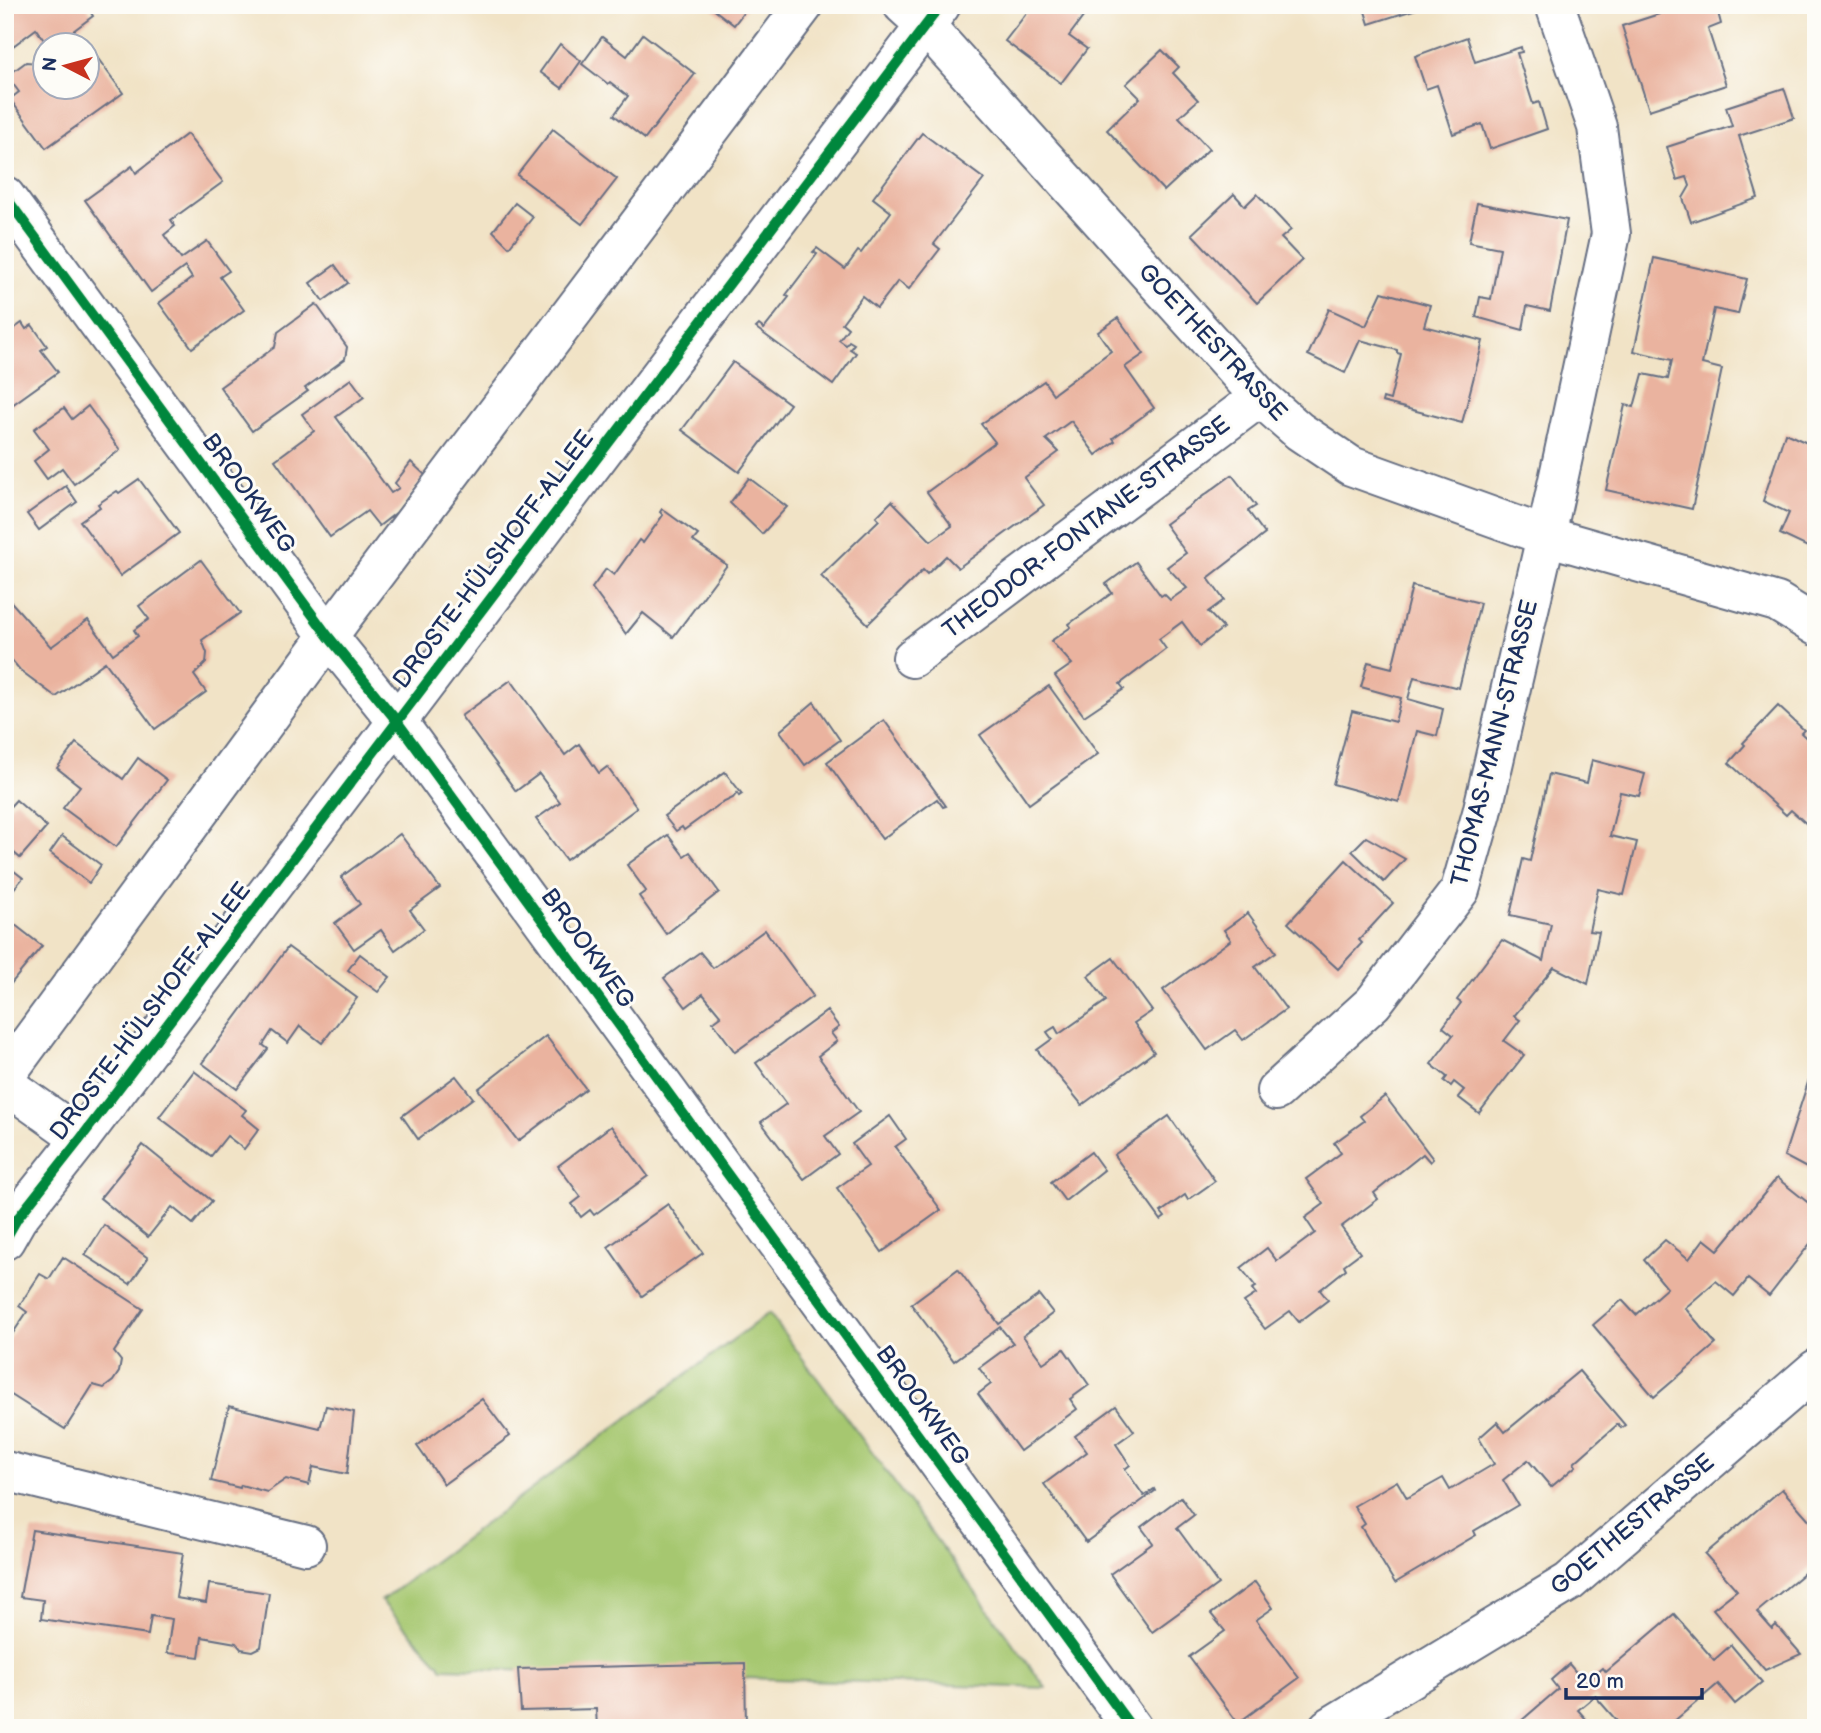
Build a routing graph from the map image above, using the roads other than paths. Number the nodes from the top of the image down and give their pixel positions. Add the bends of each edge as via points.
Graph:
1 (804, 5) edge
2 (1555, 5) edge
3 (923, 12) edge
4 (5, 197) edge
5 (1260, 397) junction
6 (1546, 536) junction
7 (1816, 626) edge
8 (328, 636) junction
9 (912, 657) dead end
10 (396, 720) junction
11 (5, 1076) edge
12 (5, 1084) edge
13 (1276, 1091) dead end
14 (81, 1138) junction
15 (5, 1240) edge
16 (1816, 1369) edge
17 (5, 1471) edge
18 (306, 1545) dead end
19 (1132, 1728) edge
20 (1328, 1728) edge

1 - 8 street
2 - 6 street, THOMAS-MANN-STRASSE via 1597,127 1611,234
3 - 5 street, GOETHESTRASSE
3 - 10 street, DROSTE-HÜLSHOFF-ALLEE
4 - 8 street, BROOKWEG
5 - 6 street, GOETHESTRASSE via 1299,431 1351,466
5 - 9 street, THEODOR-FONTANE-STRASSE
6 - 7 street, GOETHESTRASSE via 1777,602
6 - 13 street, THOMAS-MANN-STRASSE via 1460,890 1374,1003
8 - 10 street, BROOKWEG
8 - 11 street
10 - 14 street, DROSTE-HÜLSHOFF-ALLEE
10 - 19 street, BROOKWEG
12 - 14 street, DROSTE-HÜLSHOFF-ALLEE
14 - 15 street, DROSTE-HÜLSHOFF-ALLEE
16 - 20 street, GOETHESTRASSE via 1569,1582
17 - 18 street

